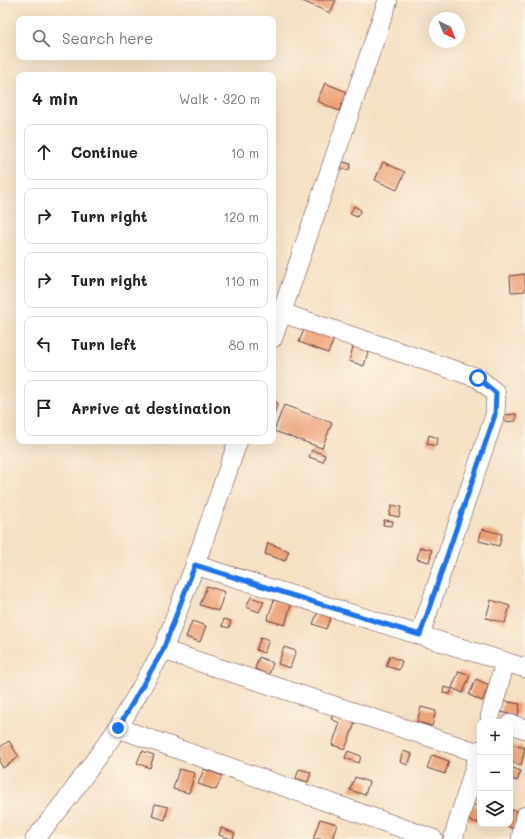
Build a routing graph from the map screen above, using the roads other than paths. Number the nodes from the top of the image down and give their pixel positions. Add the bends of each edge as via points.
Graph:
1 (388, 0) edge
2 (282, 313) junction
3 (276, 330) edge
4 (237, 444) edge
5 (195, 565) junction
6 (420, 635) junction
7 (163, 650) junction
8 (506, 662) junction
9 (525, 668) edge
10 (494, 719) edge
11 (513, 725) edge
12 (118, 728) junction
13 (525, 729) edge
14 (477, 751) edge
15 (478, 755) edge
16 (525, 816) edge
17 (35, 839) edge
18 (433, 839) edge
19 (452, 839) edge
20 (521, 839) edge

1 - 2 street
2 - 3 street
2 - 6 street via 478,378 496,393 495,415
4 - 5 street
5 - 6 street
5 - 7 street
6 - 8 street
7 - 12 street
7 - 14 street
8 - 9 street
8 - 10 street
11 - 13 street
12 - 17 street
12 - 18 street
15 - 19 street
16 - 20 street

